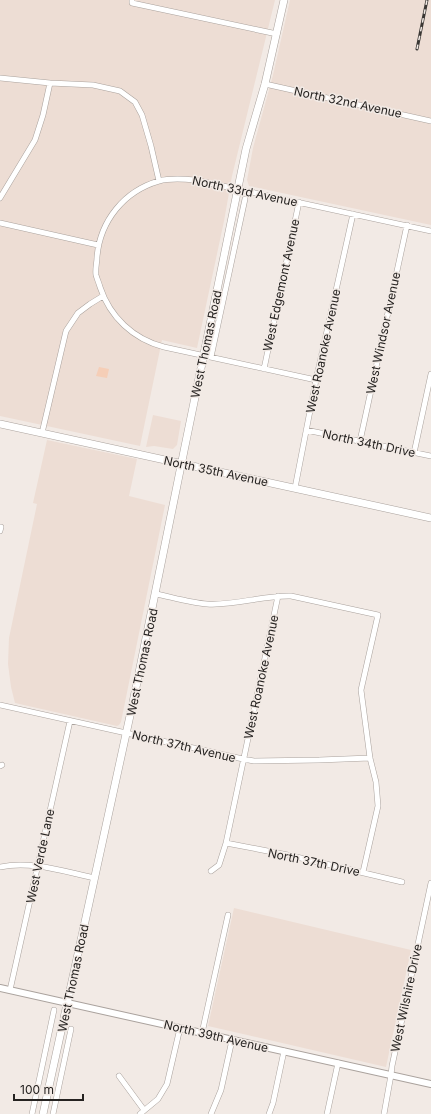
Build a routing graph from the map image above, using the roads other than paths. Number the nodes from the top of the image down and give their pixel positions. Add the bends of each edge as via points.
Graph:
1 (284, 0) edge
2 (132, 1) edge
3 (277, 34) junction
4 (0, 78) edge
5 (50, 83) junction
6 (265, 84) junction
7 (431, 121) edge
8 (159, 181) junction
9 (238, 189) junction
10 (0, 198) edge
11 (245, 199) dead end
12 (299, 202) junction
13 (234, 208) junction
14 (242, 210) junction
15 (353, 214) junction
16 (0, 223) edge
17 (407, 225) junction
18 (431, 231) edge
19 (98, 245) junction
20 (103, 296) junction
21 (203, 355) junction
22 (211, 357) junction
23 (264, 369) junction
24 (431, 374) edge
25 (316, 380) junction
26 (0, 424) edge
27 (306, 430) junction
28 (42, 433) junction
29 (360, 441) junction
30 (414, 452) junction
31 (431, 456) edge
32 (181, 463) junction
33 (295, 488) junction
34 (431, 518) edge
35 (156, 594) junction
36 (278, 596) junction
37 (0, 706) edge
38 (70, 721) junction
39 (127, 733) junction
40 (370, 758) junction
41 (244, 759) junction
42 (226, 843) junction
43 (38, 866) junction
44 (0, 867) edge
45 (211, 871) dead end
46 (363, 872) junction
47 (95, 878) junction
48 (402, 882) dead end
49 (431, 882) edge
50 (228, 915) dead end
51 (0, 988) edge
52 (10, 990) junction
53 (68, 1003) junction
54 (54, 1010) dead end
55 (71, 1028) dead end
56 (180, 1028) junction
57 (202, 1033) junction
58 (232, 1040) junction
59 (284, 1051) junction
60 (338, 1063) junction
61 (391, 1075) junction
62 (119, 1076) dead end
63 (431, 1084) edge
64 (142, 1112) edge
65 (32, 1114) edge
66 (43, 1114) edge
67 (53, 1114) edge
68 (211, 1114) edge
69 (269, 1114) edge
70 (327, 1114) edge
71 (384, 1114) edge

1 - 3 main road, West Thomas Road
2 - 3 street
3 - 6 main road, West Thomas Road
4 - 5 street
5 - 8 street via 93,85 120,91 135,102 142,115
5 - 10 street via 35,140
6 - 7 street, North 32nd Avenue
6 - 9 main road, West Thomas Road
8 - 9 street, North 33rd Avenue via 196,180
8 - 19 street via 120,203 103,229
9 - 12 street, North 33rd Avenue
9 - 13 main road, West Thomas Road
11 - 14 street, West Thomas Road
12 - 15 street, North 33rd Avenue
12 - 23 street, West Edgemont Avenue
13 - 14 street
13 - 21 main road, West Thomas Road
14 - 22 street, West Thomas Road
15 - 17 street, North 33rd Avenue
15 - 25 street, West Roanoke Avenue
16 - 19 street
17 - 18 street, North 33rd Avenue
17 - 29 street, West Windsor Avenue
19 - 20 street via 96,275
20 - 21 street via 110,310 128,330 146,342
20 - 28 street via 78,313 66,331
21 - 22 street
21 - 32 main road, West Thomas Road
22 - 23 street
23 - 25 street
24 - 30 street
25 - 27 street, West Roanoke Avenue
26 - 28 main road, North 35th Avenue
27 - 29 street, North 34th Drive
27 - 33 street, West Roanoke Avenue
28 - 32 main road, North 35th Avenue
29 - 30 street, North 34th Drive
30 - 31 street, North 34th Drive
32 - 33 main road, North 35th Avenue
32 - 35 main road, West Thomas Road
33 - 34 main road, North 35th Avenue
35 - 36 street via 207,604
35 - 39 main road, West Thomas Road
36 - 40 street via 291,596 378,614 361,690
36 - 41 street, West Roanoke Avenue
37 - 38 street, North 37th Avenue
38 - 39 street, North 37th Avenue
38 - 43 street, West Verde Lane
39 - 41 street, North 37th Avenue
39 - 47 main road, West Thomas Road
40 - 41 street, North 37th Avenue via 254,761
40 - 46 street via 378,806
41 - 42 street, West Roanoke Avenue
42 - 45 street, West Roanoke Avenue via 219,865
42 - 46 street, North 37th Drive
43 - 44 street
43 - 47 street
43 - 52 street, West Verde Lane
46 - 48 street, North 37th Drive
47 - 53 main road, West Thomas Road
49 - 61 street, West Wilshire Drive
50 - 57 street
51 - 52 street, North 39th Avenue
52 - 53 street, North 39th Avenue
53 - 56 street, North 39th Avenue
53 - 66 main road, West Thomas Road
54 - 65 street, West Thomas Road
55 - 67 street, West Thomas Road
56 - 57 street, North 39th Avenue
56 - 64 street via 167,1084 158,1099
57 - 58 street, North 39th Avenue
58 - 59 street, North 39th Avenue
58 - 68 street via 221,1090
59 - 60 street, North 39th Avenue
59 - 69 street
60 - 61 street, North 39th Avenue
60 - 70 street
61 - 63 street, North 39th Avenue
61 - 71 street, West Wilshire Drive
62 - 64 street

